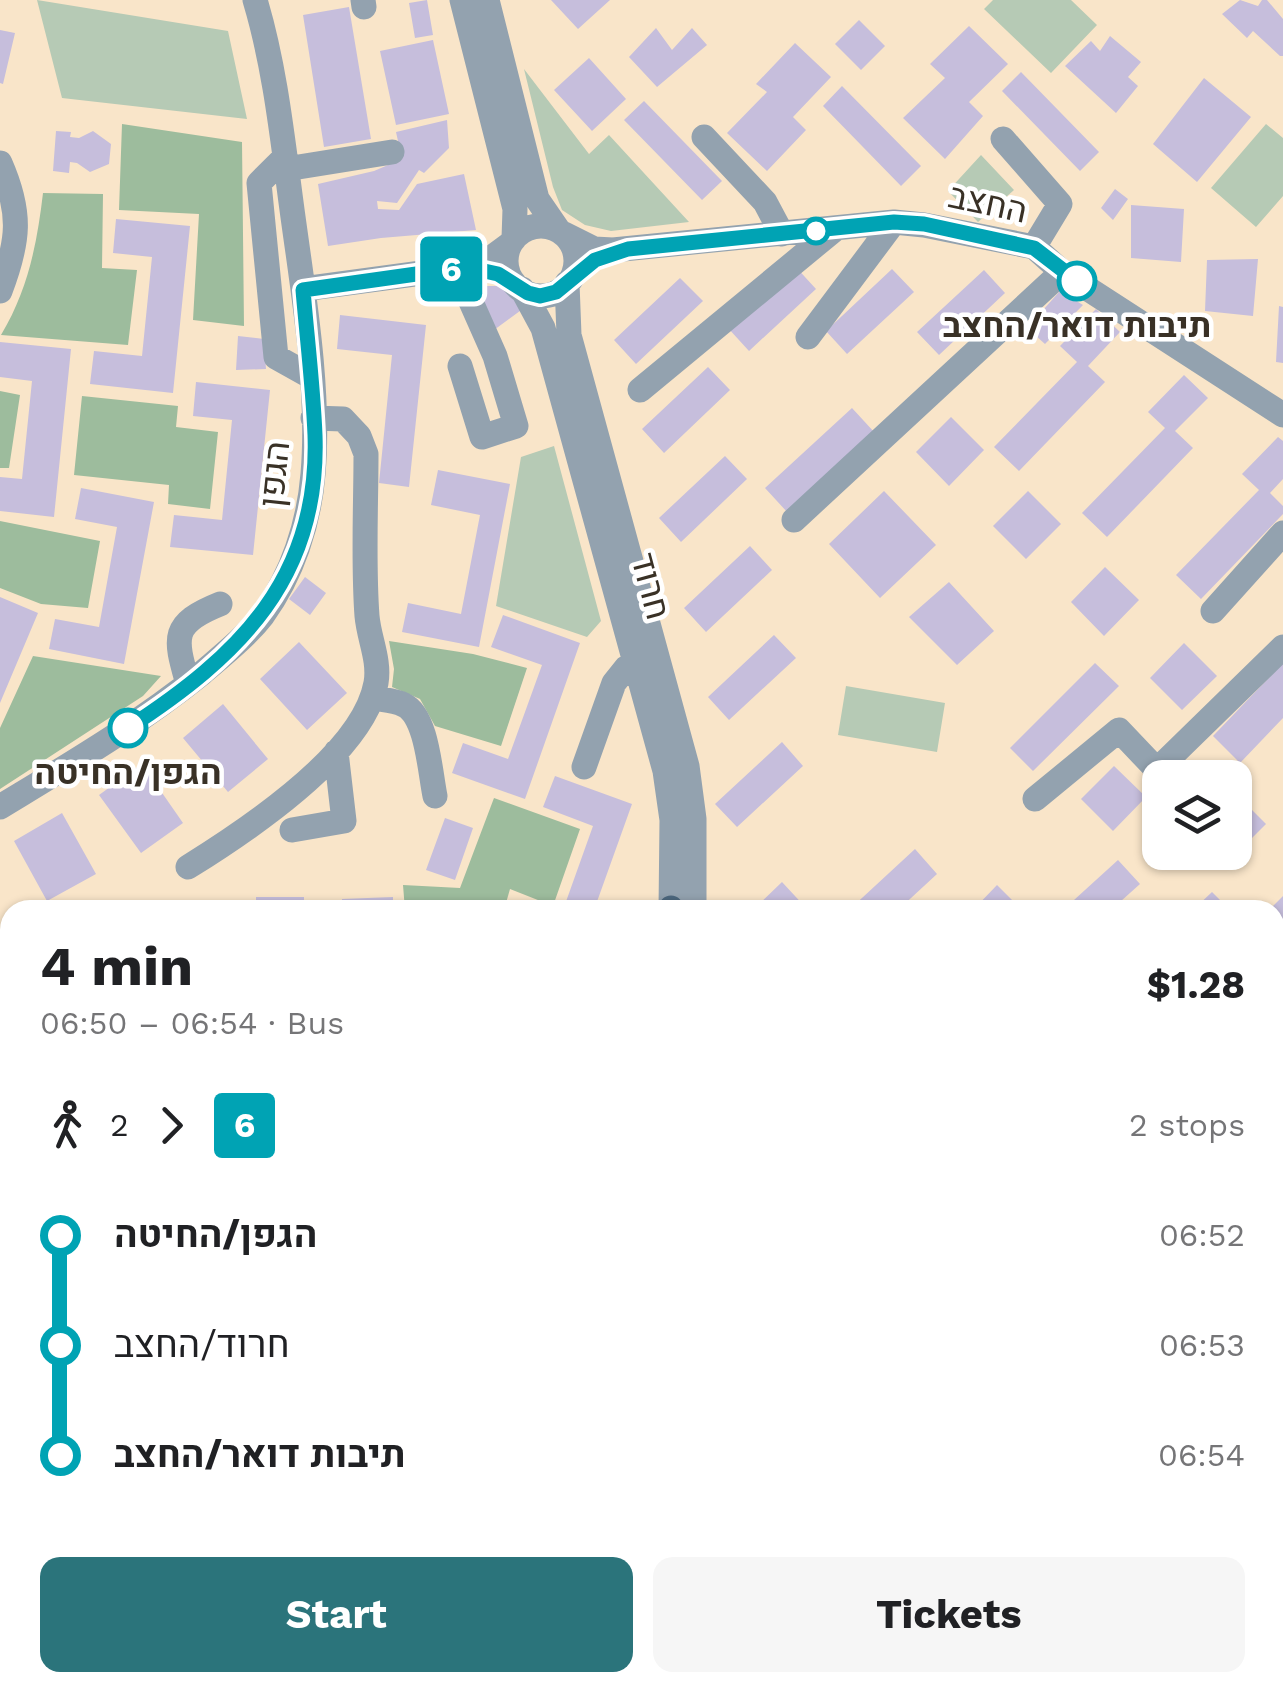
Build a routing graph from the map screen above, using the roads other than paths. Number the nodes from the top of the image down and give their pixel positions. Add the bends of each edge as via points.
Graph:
1 (462, 0) edge
2 (487, 0) edge
3 (255, 3) edge
4 (704, 137) dead end
5 (1003, 140) dead end
6 (392, 152) dead end
7 (285, 163) junction
8 (0, 164) edge
9 (894, 222) junction
10 (835, 229) junction
11 (562, 233) junction
12 (782, 234) junction
13 (512, 241) junction
14 (1034, 248) junction
15 (628, 249) junction
16 (461, 268) junction
17 (1062, 272) junction
18 (570, 280) junction
19 (518, 286) junction
20 (0, 290) edge
21 (303, 290) junction
22 (808, 338) dead end
23 (460, 366) dead end
24 (310, 376) junction
25 (640, 390) dead end
26 (1283, 414) edge
27 (313, 418) junction
28 (794, 520) dead end
29 (1283, 533) edge
30 (220, 604) dead end
31 (1213, 611) dead end
32 (1283, 647) edge
33 (636, 667) junction
34 (188, 684) junction
35 (372, 698) junction
36 (336, 752) junction
37 (584, 767) dead end
38 (434, 796) dead end
39 (1036, 799) dead end
40 (0, 807) edge
41 (292, 830) dead end
42 (188, 867) dead end
43 (676, 900) edge
44 (680, 900) edge

1 - 13 street via 515,210
2 - 11 street via 537,200
3 - 7 street, הגפן via 266,30
4 - 12 street via 765,202
5 - 14 street via 1060,204
6 - 7 street
7 - 21 street, הגפן
7 - 24 street via 259,183 276,357
8 - 20 street via 18,222
9 - 10 street, החצב
9 - 14 street, החצב
9 - 22 street
10 - 12 street, החצב
10 - 25 street
11 - 13 street via 540,226
11 - 15 street, החצב via 594,249
11 - 18 street via 576,255
12 - 15 street, החצב
13 - 16 street via 491,258
13 - 19 street via 506,266
14 - 17 street, החצב
15 - 18 street, החצב
16 - 19 street via 488,270
16 - 21 street
16 - 23 street via 516,426 482,437
17 - 26 street, החצב
17 - 28 street
18 - 19 street via 540,296
18 - 44 street, חרוד via 569,335 687,766 696,848
19 - 33 street, חרוד via 547,343
21 - 24 street, הגפן
24 - 27 street, הגפן
27 - 34 street, הגפן via 307,513 286,576 260,620
27 - 35 street via 343,420 366,454 368,616 378,665
29 - 31 street
30 - 34 street via 182,625 177,644
32 - 39 street via 1157,770 1119,730
33 - 37 street via 626,668 614,683
33 - 43 street, חרוד via 670,794
34 - 40 street, הגפן
35 - 36 street
35 - 38 street via 414,711
36 - 41 street via 344,822
36 - 42 street via 257,820

